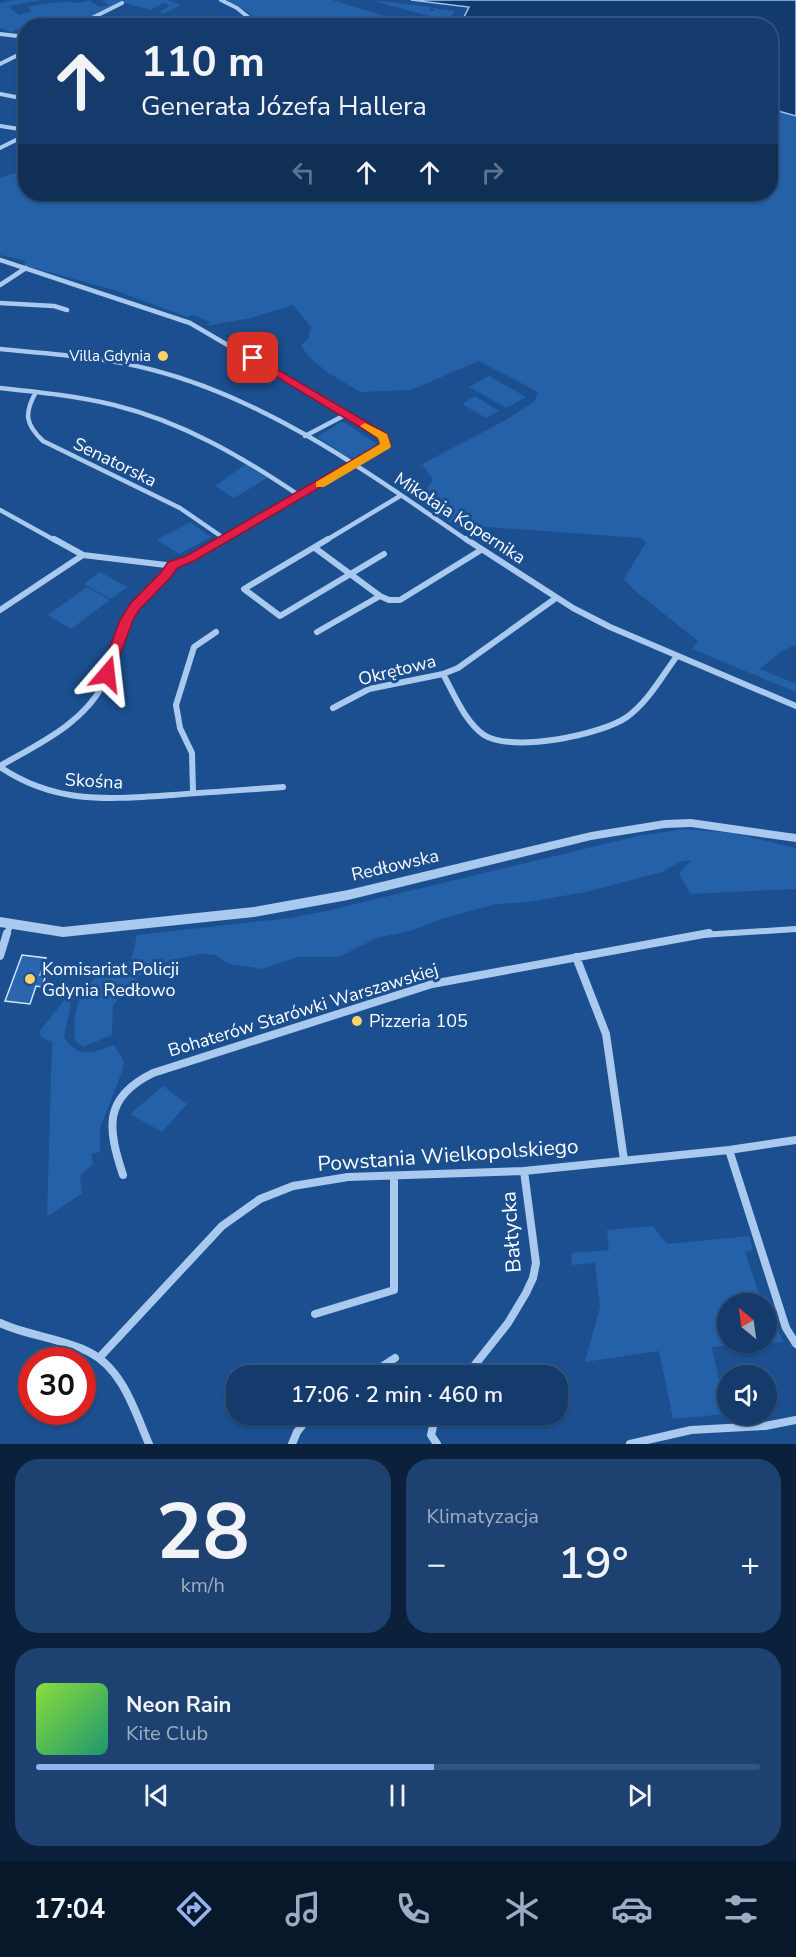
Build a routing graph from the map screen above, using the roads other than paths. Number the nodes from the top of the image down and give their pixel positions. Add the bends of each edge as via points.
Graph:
1 (221, 0) edge
2 (122, 3) dead end
3 (92, 18) edge
4 (249, 18) edge
5 (0, 34) edge
6 (18, 35) edge
7 (18, 55) edge
8 (0, 64) edge
9 (0, 94) edge
10 (18, 97) edge
11 (0, 126) edge
12 (18, 129) edge
13 (18, 139) edge
14 (0, 148) edge
15 (0, 260) edge
16 (26, 268) junction
17 (0, 285) edge
18 (0, 303) edge
19 (68, 310) dead end
20 (0, 349) edge
21 (0, 388) edge
22 (36, 392) junction
23 (345, 415) junction
24 (305, 436) junction
25 (354, 466) junction
26 (300, 496) junction
27 (400, 496) junction
28 (0, 510) edge
29 (225, 539) junction
30 (315, 548) junction
31 (481, 550) junction
32 (384, 554) dead end
33 (83, 555) junction
34 (172, 565) junction
35 (352, 574) junction
36 (380, 596) junction
37 (556, 598) junction
38 (0, 610) edge
39 (216, 632) dead end
40 (316, 632) dead end
41 (677, 656) junction
42 (443, 674) junction
43 (796, 706) edge
44 (333, 708) dead end
45 (0, 766) edge
46 (283, 787) dead end
47 (193, 792) junction
48 (796, 838) edge
49 (5, 924) edge
50 (796, 929) edge
51 (0, 956) edge
52 (576, 957) junction
53 (796, 1140) edge
54 (729, 1150) junction
55 (624, 1161) junction
56 (524, 1171) junction
57 (123, 1174) dead end
58 (394, 1177) junction
59 (315, 1314) dead end
60 (0, 1323) edge
61 (796, 1344) edge
62 (99, 1358) junction
63 (395, 1358) dead end
64 (384, 1365) edge
65 (474, 1365) edge
66 (796, 1419) edge
67 (302, 1425) edge
68 (433, 1425) edge
69 (149, 1444) edge
70 (292, 1444) edge
71 (437, 1444) edge
72 (630, 1444) edge

1 - 4 street
2 - 3 street
5 - 6 street
7 - 8 street
9 - 10 street
11 - 12 street
13 - 14 street
15 - 16 street
16 - 17 street
16 - 23 street via 190,323
18 - 19 street
20 - 24 street, Mikołaja Kopernika via 116,362 172,375 255,409
21 - 22 street
22 - 26 street via 106,403 170,423 243,459
22 - 29 street, Senatorska via 25,420 43,441 180,508
23 - 24 street
23 - 25 street via 383,436 386,442 386,446
24 - 25 street, Mikołaja Kopernika
25 - 26 street
25 - 27 street, Mikołaja Kopernika
26 - 29 street
27 - 30 street
27 - 31 street, Mikołaja Kopernika
28 - 33 street
29 - 34 street
30 - 35 street
30 - 35 street via 244,589 280,616
31 - 36 street via 400,600
31 - 37 street, Mikołaja Kopernika
32 - 35 street
33 - 34 street
33 - 38 street
34 - 45 street via 126,620 103,684 90,703 50,737
35 - 36 street
36 - 40 street
37 - 41 street, Mikołaja Kopernika
37 - 42 street, Okrętowa via 458,668
39 - 47 street via 194,647 176,705 180,728 192,753
41 - 42 street via 621,721 602,729 518,743 496,741 482,733
41 - 43 street, Mikołaja Kopernika
42 - 44 street, Okrętowa via 369,690
45 - 47 street, Skośna via 41,789 75,798 102,800
46 - 47 street, Skośna
48 - 49 street, Redłowska via 691,823 665,824 591,836 348,895 254,912 63,932
49 - 51 street
50 - 52 street, Bohaterów Starówki Warszawskiej via 710,933
52 - 55 street via 606,1034
52 - 57 street, Bohaterów Starówki Warszawskiej via 418,987 142,1077 124,1094 111,1124 112,1142
53 - 54 street, Powstania Wielkopolskiego
54 - 55 street, Powstania Wielkopolskiego
54 - 61 street via 786,1329
55 - 56 street, Powstania Wielkopolskiego
56 - 58 street, Powstania Wielkopolskiego
56 - 65 street, Bałtycka via 536,1263 534,1278 525,1297
58 - 59 street via 394,1290
58 - 62 street, Powstania Wielkopolskiego via 311,1181 276,1191 248,1206 202,1246
60 - 62 street
62 - 69 street via 127,1394
63 - 64 street
66 - 72 street via 778,1426 667,1433
67 - 70 street
68 - 71 street via 431,1435

